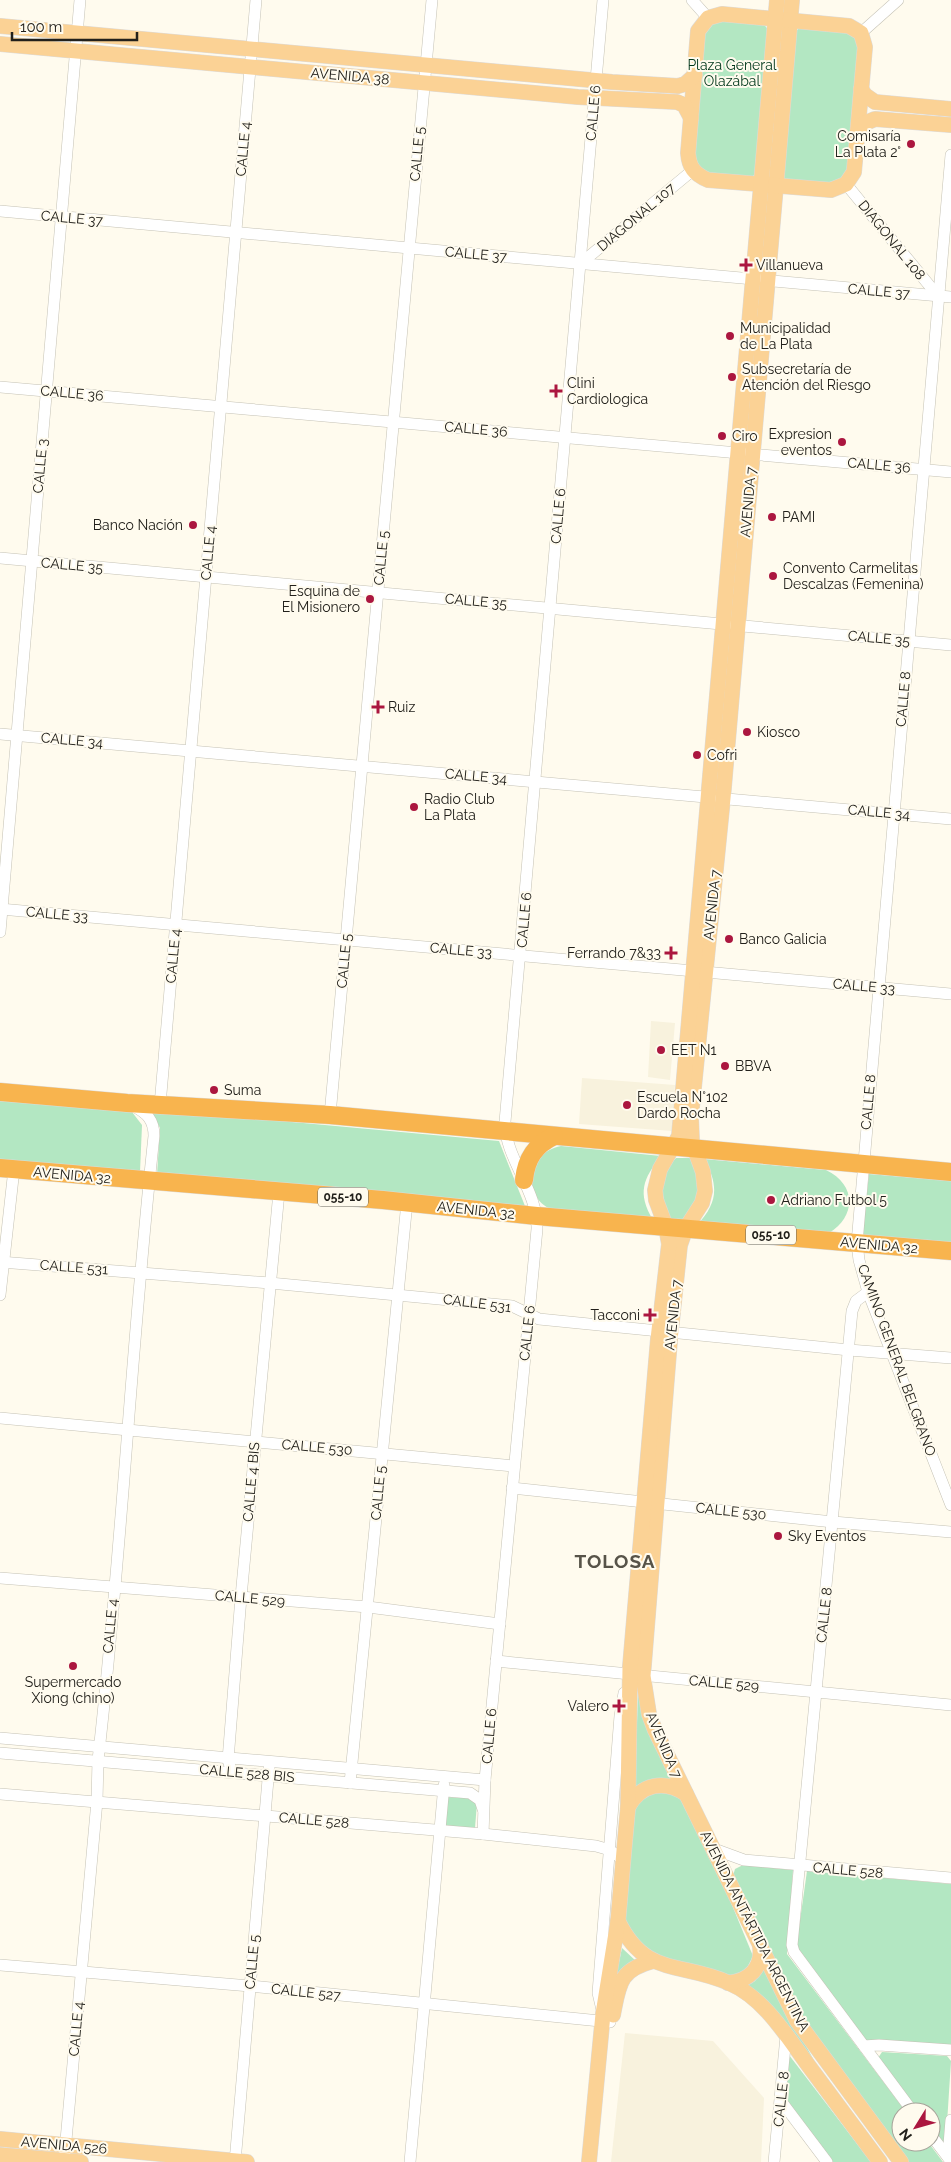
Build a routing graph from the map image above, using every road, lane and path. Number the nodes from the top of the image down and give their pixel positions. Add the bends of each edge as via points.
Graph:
1 (80, 0) edge
2 (256, 0) edge
3 (432, 0) edge
4 (603, 0) edge
5 (692, 0) edge
6 (778, 0) edge
7 (792, 0) edge
8 (898, 0) edge
9 (708, 18) junction
10 (783, 20) junction
11 (0, 26) edge
12 (78, 33) junction
13 (861, 33) junction
14 (0, 44) edge
15 (251, 49) junction
16 (76, 51) junction
17 (426, 65) junction
18 (250, 67) junction
19 (695, 75) junction
20 (596, 80) junction
21 (424, 83) junction
22 (861, 88) junction
23 (594, 98) junction
24 (951, 109) edge
25 (691, 118) junction
26 (951, 125) edge
27 (858, 130) junction
28 (951, 155) edge
29 (693, 170) junction
30 (846, 184) junction
31 (769, 185) junction
32 (0, 211) edge
33 (62, 217) junction
34 (236, 233) junction
35 (409, 248) junction
36 (580, 264) junction
37 (761, 280) junction
38 (938, 296) junction
39 (951, 297) edge
40 (0, 387) edge
41 (47, 391) junction
42 (221, 407) junction
43 (393, 422) junction
44 (565, 437) junction
45 (745, 453) junction
46 (923, 469) junction
47 (951, 472) edge
48 (0, 558) edge
49 (32, 561) junction
50 (206, 577) junction
51 (378, 592) junction
52 (550, 608) junction
53 (730, 624) junction
54 (908, 640) junction
55 (951, 645) edge
56 (0, 734) edge
57 (17, 735) junction
58 (191, 751) junction
59 (362, 766) junction
60 (536, 782) junction
61 (716, 798) junction
62 (893, 814) junction
63 (951, 819) edge
64 (1, 909) edge
65 (176, 925) junction
66 (0, 932) edge
67 (346, 940) junction
68 (520, 956) junction
69 (699, 971) junction
70 (878, 987) junction
71 (951, 994) edge
72 (0, 1092) edge
73 (127, 1103) junction
74 (160, 1105) junction
75 (330, 1115) junction
76 (506, 1131) junction
77 (554, 1136) junction
78 (674, 1147) junction
79 (694, 1149) junction
80 (863, 1164) junction
81 (7, 1169) edge
82 (951, 1172) edge
83 (524, 1180) junction
84 (150, 1181) junction
85 (279, 1192) junction
86 (406, 1202) junction
87 (537, 1216) junction
88 (666, 1227) junction
89 (686, 1228) junction
90 (857, 1243) junction
91 (951, 1251) edge
92 (2, 1262) edge
93 (140, 1273) junction
94 (270, 1283) junction
95 (868, 1292) junction
96 (397, 1294) junction
97 (0, 1295) edge
98 (529, 1314) junction
99 (666, 1332) junction
100 (849, 1350) junction
101 (892, 1353) junction
102 (951, 1358) edge
103 (0, 1418) edge
104 (128, 1430) junction
105 (255, 1441) junction
106 (382, 1452) junction
107 (514, 1466) junction
108 (512, 1488) junction
109 (651, 1503) junction
110 (951, 1505) edge
111 (833, 1522) junction
112 (951, 1532) edge
113 (0, 1578) edge
114 (114, 1586) junction
115 (240, 1598) junction
116 (368, 1607) junction
117 (500, 1624) junction
118 (496, 1661) junction
119 (636, 1675) junction
120 (816, 1692) junction
121 (951, 1704) edge
122 (0, 1738) edge
123 (100, 1748) junction
124 (0, 1753) edge
125 (98, 1760) junction
126 (228, 1760) junction
127 (270, 1763) junction
128 (352, 1770) junction
129 (232, 1772) junction
130 (268, 1775) junction
131 (444, 1778) junction
132 (485, 1780) junction
133 (350, 1783) junction
134 (444, 1791) junction
135 (0, 1794) edge
136 (686, 1794) junction
137 (97, 1801) junction
138 (628, 1806) junction
139 (484, 1810) junction
140 (265, 1816) junction
141 (441, 1830) junction
142 (483, 1834) junction
143 (714, 1849) junction
144 (610, 1850) junction
145 (624, 1860) junction
146 (744, 1860) junction
147 (800, 1866) junction
148 (728, 1877) junction
149 (951, 1878) edge
150 (618, 1921) junction
151 (760, 1944) junction
152 (653, 1961) junction
153 (0, 1965) edge
154 (81, 1972) junction
155 (728, 1983) junction
156 (250, 1986) junction
157 (424, 2004) junction
158 (606, 2019) junction
159 (786, 2036) junction
160 (864, 2046) junction
161 (951, 2050) edge
162 (781, 2101) junction
163 (906, 2102) edge
164 (951, 2120) edge
165 (0, 2139) edge
166 (66, 2144) junction
167 (941, 2148) edge
168 (0, 2155) edge
169 (949, 2159) edge
170 (64, 2161) edge
171 (81, 2162) edge
172 (239, 2162) edge
173 (410, 2162) edge
174 (588, 2162) edge
175 (598, 2162) edge
176 (774, 2162) edge
177 (827, 2162) edge
178 (880, 2162) edge
179 (901, 2162) edge

1 - 12 street, CALLE 3
2 - 15 street, CALLE 4
3 - 17 street, CALLE 5
4 - 20 street, CALLE 6
5 - 9 street
6 - 10 main road, AVENIDA 7
7 - 10 main road, AVENIDA 7
8 - 13 street
9 - 10 main road via 722,14
9 - 19 main road via 698,31
10 - 13 main road via 849,26
10 - 31 main road, AVENIDA 7
11 - 12 main road, AVENIDA 38
12 - 15 main road, AVENIDA 38
12 - 16 street, CALLE 3
13 - 22 main road via 865,47
14 - 16 main road, AVENIDA 38
15 - 17 main road, AVENIDA 38
15 - 18 street, CALLE 4
16 - 18 main road, AVENIDA 38
16 - 33 street, CALLE 3
17 - 20 main road, AVENIDA 38
17 - 21 street, CALLE 5
18 - 21 main road, AVENIDA 38
18 - 34 street, CALLE 4
19 - 20 main road, AVENIDA 38 via 678,86
19 - 25 main road
20 - 23 street, CALLE 6
21 - 23 main road, AVENIDA 38
21 - 35 street, CALLE 5
22 - 24 main road via 864,95 875,102
22 - 27 main road
23 - 25 main road, AVENIDA 38 via 677,102 684,105
23 - 36 street, CALLE 6
25 - 29 main road via 689,162
26 - 27 main road via 875,118
27 - 30 main road via 854,172
28 - 38 street, CALLE 8
29 - 31 main road via 708,180
29 - 36 street, DIAGONAL 107
30 - 31 main road via 831,190
30 - 38 street, DIAGONAL 108
31 - 37 main road, AVENIDA 7
32 - 33 street, CALLE 37
33 - 34 street, CALLE 37
33 - 41 street, CALLE 3
34 - 35 street, CALLE 37
34 - 42 street, CALLE 4
35 - 36 street, CALLE 37
35 - 43 street, CALLE 5
36 - 37 street, CALLE 37
36 - 44 street, CALLE 6
37 - 38 street, CALLE 37
37 - 45 main road, AVENIDA 7
38 - 39 street, CALLE 37
38 - 46 street, CALLE 8
40 - 41 street, CALLE 36
41 - 42 street, CALLE 36
41 - 49 street, CALLE 3
42 - 43 street, CALLE 36
42 - 50 street, CALLE 4
43 - 44 street, CALLE 36
43 - 51 street, CALLE 5
44 - 45 street, CALLE 36
44 - 52 street, CALLE 6
45 - 46 street, CALLE 36
45 - 53 main road, AVENIDA 7
46 - 47 street, CALLE 36
46 - 54 street, CALLE 8
48 - 49 street, CALLE 35
49 - 50 street, CALLE 35
49 - 57 street, CALLE 3
50 - 51 street, CALLE 35
50 - 58 street, CALLE 4
51 - 52 street, CALLE 35
51 - 59 street, CALLE 5
52 - 53 street, CALLE 35
52 - 60 street, CALLE 6
53 - 54 street, CALLE 35
53 - 61 main road, AVENIDA 7
54 - 55 street, CALLE 35
54 - 62 street, CALLE 8
56 - 57 street, CALLE 34
57 - 58 street, CALLE 34
57 - 64 street, CALLE 3
58 - 59 street, CALLE 34
58 - 65 street, CALLE 4
59 - 60 street, CALLE 34
59 - 67 street, CALLE 5
60 - 61 street, CALLE 34
60 - 68 street, CALLE 6
61 - 62 street, CALLE 34
61 - 69 main road, AVENIDA 7
62 - 63 street, CALLE 34
62 - 70 street, CALLE 8
64 - 65 street, CALLE 33
64 - 66 street, CALLE 3
65 - 67 street, CALLE 33
65 - 74 street, CALLE 4
67 - 68 street, CALLE 33
67 - 75 street, CALLE 5
68 - 69 street, CALLE 33
68 - 76 street, CALLE 6
69 - 70 street, CALLE 33
69 - 78 main road, AVENIDA 7 via 679,1136
69 - 79 main road, AVENIDA 7 via 691,1136
70 - 71 street, CALLE 33
70 - 80 street, CALLE 8
72 - 73 highway
73 - 74 highway
73 - 84 street, CALLE 4 via 147,1114 154,1128
74 - 75 highway
75 - 76 highway
76 - 77 highway
76 - 83 street, CALLE 6
77 - 78 highway
77 - 83 highway via 533,1152
78 - 79 highway
78 - 88 main road, AVENIDA 7 via 660,1169 655,1190 658,1209
79 - 80 highway
79 - 89 main road, AVENIDA 7 via 704,1178 705,1194
80 - 82 highway
80 - 90 street, CALLE 8
81 - 84 highway, AVENIDA 32 / 055-10
81 - 92 street
83 - 87 street, CALLE 6
84 - 85 highway, AVENIDA 32 / 055-10
84 - 93 street, CALLE 4
85 - 86 highway, AVENIDA 32 / 055-10
85 - 94 street, CALLE 4 BIS
86 - 87 highway, AVENIDA 32 / 055-10
86 - 96 street, CALLE 5
87 - 88 highway, AVENIDA 32 / 055-10
87 - 98 street, CALLE 6
88 - 89 highway, AVENIDA 32 / 055-10
88 - 99 main road, AVENIDA 7 via 669,1244
89 - 90 highway, AVENIDA 32 / 055-10
89 - 99 main road, AVENIDA 7 via 680,1245
90 - 91 highway, AVENIDA 32 / 055-10
90 - 95 street, CAMINO GENERAL BELGRANO
92 - 93 street, CALLE 531
92 - 97 street
93 - 94 street, CALLE 531
93 - 104 street, CALLE 4
94 - 96 street, CALLE 531
94 - 105 street, CALLE 4 BIS
95 - 100 street, CALLE 8 via 853,1305
95 - 101 street, CAMINO GENERAL BELGRANO
96 - 98 street, CALLE 531 via 512,1306
96 - 106 street, CALLE 5
98 - 99 street, CALLE 531 via 539,1319
98 - 107 street, CALLE 6
99 - 100 street, CALLE 531
99 - 109 main road, AVENIDA 7
100 - 101 street, CALLE 531
100 - 111 street, CALLE 8
101 - 102 street, CALLE 531
101 - 110 street, CAMINO GENERAL BELGRANO
103 - 104 street, CALLE 530
104 - 105 street, CALLE 530
104 - 114 street, CALLE 4
105 - 106 street, CALLE 530
105 - 115 street, CALLE 4 BIS
106 - 107 street, CALLE 530
106 - 116 street, CALLE 5
107 - 108 street, CALLE 6
108 - 109 street, CALLE 530
108 - 117 street, CALLE 6
109 - 111 street, CALLE 530
109 - 119 main road, AVENIDA 7
111 - 112 street, CALLE 530
111 - 120 street, CALLE 8
113 - 114 street, CALLE 529
114 - 115 street, CALLE 529
114 - 123 street, CALLE 4
115 - 116 street, CALLE 529
115 - 126 street, CALLE 4 BIS
116 - 117 street, CALLE 529
116 - 128 street, CALLE 5
117 - 118 street, CALLE 6
118 - 119 street, CALLE 529
118 - 132 street, CALLE 6
119 - 120 street, CALLE 529
119 - 136 main road, AVENIDA 7 via 651,1722
119 - 138 main road, AVENIDA 7
119 - 144 street, AVENIDA 7 via 620,1716
120 - 121 street, CALLE 529
120 - 147 street, CALLE 8
122 - 123 street, CALLE 528 BIS
123 - 125 street, CALLE 4
123 - 126 street, CALLE 528 BIS
124 - 125 street, CALLE 528 BIS
125 - 129 street, CALLE 528 BIS
125 - 137 street, CALLE 4
126 - 127 street, CALLE 528 BIS
126 - 129 street, CALLE 4 BIS
127 - 128 street, CALLE 528 BIS
127 - 130 street, CALLE 5
128 - 131 street, CALLE 528 BIS
128 - 133 street, CALLE 5
129 - 130 street, CALLE 528 BIS
130 - 133 street, CALLE 528 BIS
130 - 140 street, CALLE 5
131 - 132 street, CALLE 528 BIS
131 - 134 street
132 - 139 street, CALLE 6
133 - 134 street, CALLE 528 BIS
134 - 139 street, CALLE 528 BIS via 470,1793 480,1800
134 - 141 street
135 - 137 street, CALLE 528
136 - 138 main road via 678,1788 658,1784 640,1791
136 - 143 main road, AVENIDA ANTÁRTIDA ARGENTINA
137 - 140 street, CALLE 528
137 - 154 street, CALLE 4
138 - 145 main road, AVENIDA 7
139 - 142 street, CALLE 6
140 - 141 street, CALLE 528
140 - 156 street, CALLE 5
141 - 142 street, CALLE 528
141 - 157 street
142 - 144 street, CALLE 528
143 - 146 street, CALLE 528
143 - 148 main road, AVENIDA ANTÁRTIDA ARGENTINA
144 - 145 street, CALLE 528
144 - 158 street, AVENIDA 7 via 598,1993
145 - 150 main road, AVENIDA 7
146 - 147 street, CALLE 528
146 - 148 street via 732,1866
147 - 149 street, CALLE 528
147 - 160 street, CALLE 8 via 794,1952
148 - 151 main road, AVENIDA ANTÁRTIDA ARGENTINA
150 - 152 main road, AVENIDA ANTÁRTIDA ARGENTINA via 632,1944
150 - 158 main road, AVENIDA 7
151 - 155 main road via 759,1964 754,1972 738,1982
151 - 179 main road, AVENIDA ANTÁRTIDA ARGENTINA via 805,2035
152 - 155 main road, AVENIDA ANTÁRTIDA ARGENTINA
152 - 158 main road, AVENIDA 7 via 637,1965 625,1975
153 - 154 street, CALLE 527
154 - 156 street, CALLE 527
154 - 166 street, CALLE 4
155 - 159 main road, AVENIDA ANTÁRTIDA ARGENTINA via 756,2001
156 - 157 street, CALLE 527
156 - 172 street, CALLE 5
157 - 158 street, CALLE 527
157 - 173 street
158 - 174 main road, AVENIDA 7
158 - 175 main road, AVENIDA 7
159 - 162 street, CALLE 8
159 - 178 main road, AVENIDA ANTÁRTIDA ARGENTINA
160 - 161 street
160 - 163 street
162 - 176 street, CALLE 8
162 - 177 street
164 - 169 street
165 - 166 main road, AVENIDA 526
166 - 170 street, CALLE 4
166 - 172 main road, AVENIDA 526
167 - 169 street
168 - 170 main road, AVENIDA 526
170 - 171 main road, AVENIDA 526

